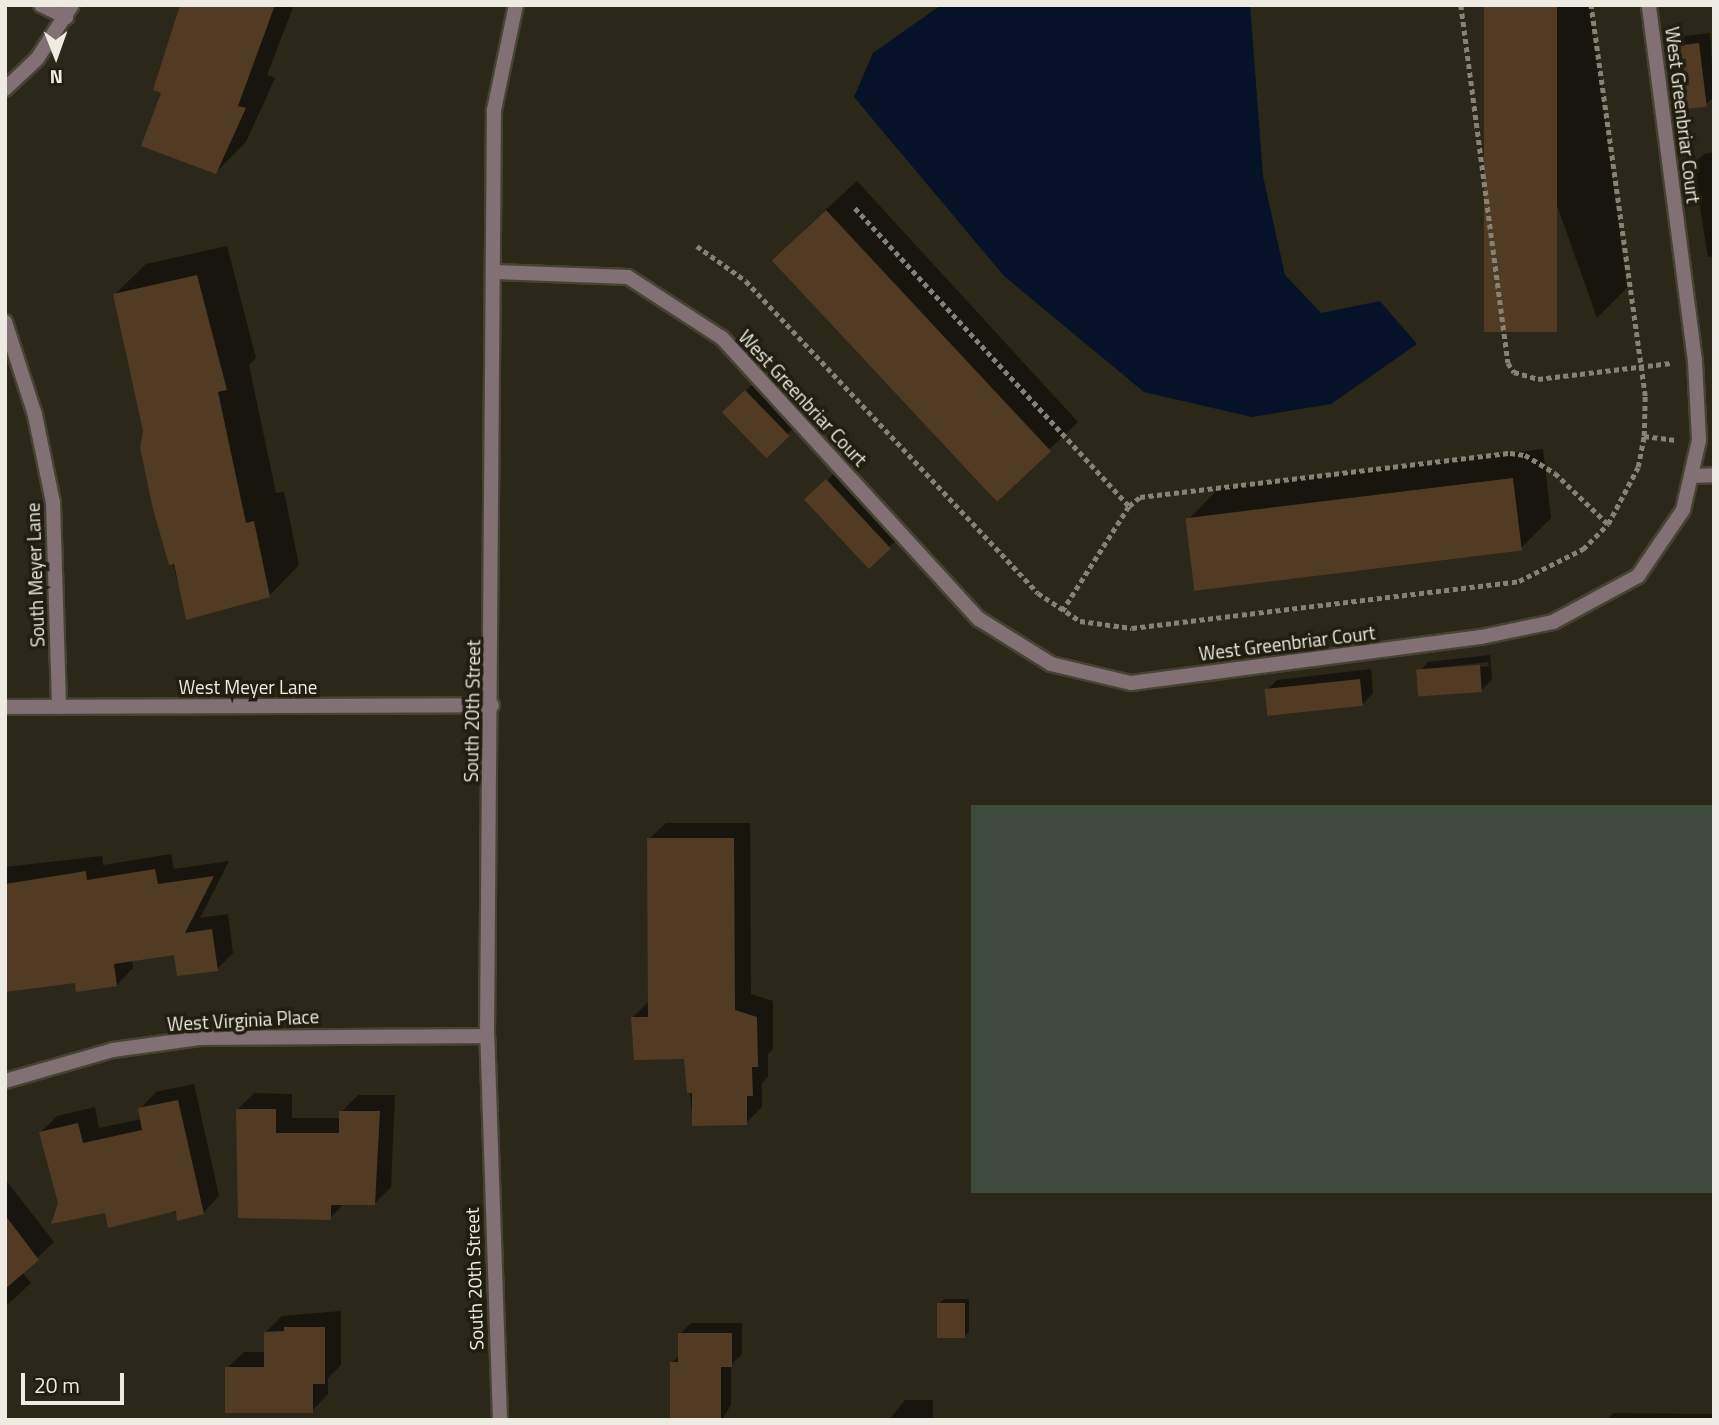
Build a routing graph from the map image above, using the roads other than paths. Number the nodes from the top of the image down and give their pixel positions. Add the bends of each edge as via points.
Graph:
1 (41, 5) edge
2 (516, 5) edge
3 (1649, 5) edge
4 (69, 11) edge
5 (5, 89) edge
6 (495, 272) junction
7 (5, 322) edge
8 (1691, 475) junction
9 (1714, 475) edge
10 (492, 705) junction
11 (5, 707) edge
12 (59, 707) junction
13 (487, 1036) junction
14 (5, 1081) edge
15 (500, 1420) edge

1 - 4 street
2 - 6 street, South 20th Street via 494,110
3 - 8 street, West Greenbriar Court via 1695,360 1699,440
4 - 5 street via 37,59
6 - 8 street, West Greenbriar Court via 628,277 722,338 979,619 1051,664 1131,683 1480,637 1553,622 1638,576 1683,510
6 - 10 street, South 20th Street
7 - 12 street, South Meyer Lane via 35,415 53,503
8 - 9 street
10 - 12 street, West Meyer Lane
10 - 13 street, South 20th Street
11 - 12 street, West Meyer Lane
13 - 14 street, West Virginia Place via 201,1038 113,1050
13 - 15 street, South 20th Street

